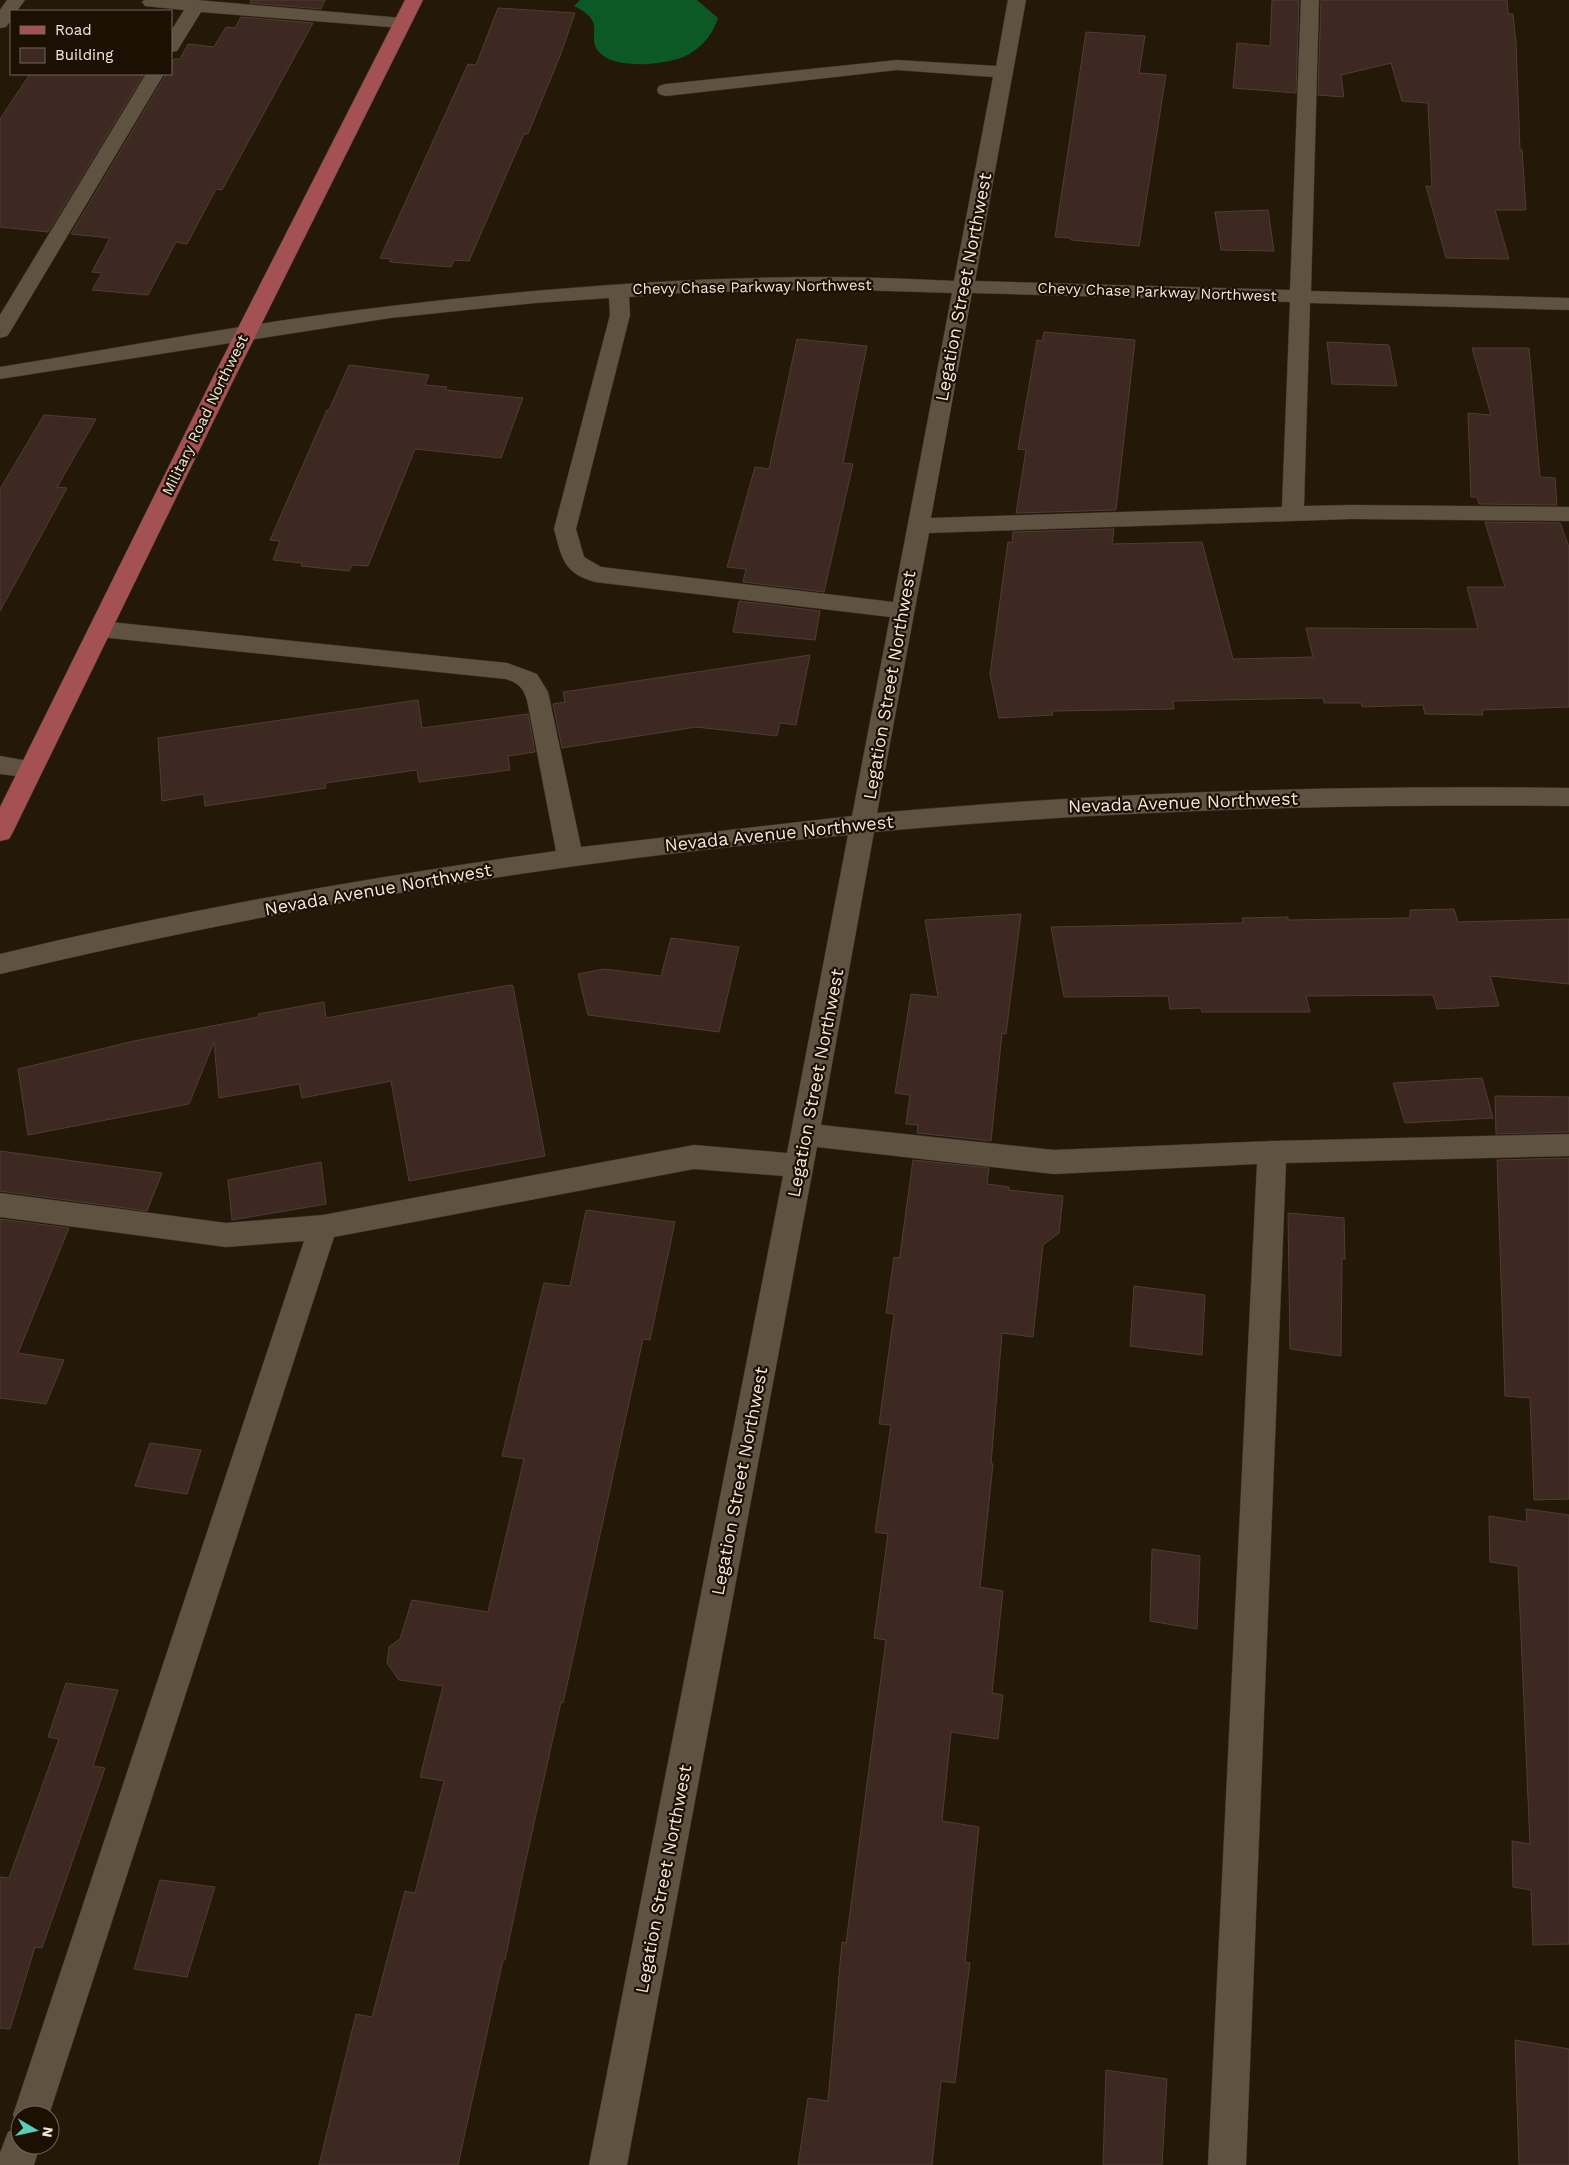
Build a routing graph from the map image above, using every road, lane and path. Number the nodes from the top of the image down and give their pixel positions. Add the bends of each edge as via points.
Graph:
1 (16, 0) edge
2 (414, 0) edge
3 (1017, 0) edge
4 (1310, 0) edge
5 (151, 2) dead end
6 (196, 5) junction
7 (0, 23) edge
8 (402, 23) junction
9 (172, 45) edge
10 (1004, 72) junction
11 (154, 75) edge
12 (666, 90) dead end
13 (963, 287) junction
14 (619, 290) junction
15 (1300, 296) junction
16 (1569, 304) edge
17 (0, 332) edge
18 (245, 334) junction
19 (0, 373) edge
20 (1293, 514) junction
21 (1569, 514) edge
22 (918, 526) junction
23 (903, 612) junction
24 (100, 629) junction
25 (0, 766) edge
26 (31, 769) junction
27 (1569, 797) edge
28 (864, 824) junction
29 (0, 832) edge
30 (570, 858) junction
31 (0, 964) edge
32 (804, 1134) junction
33 (1569, 1145) edge
34 (1272, 1152) junction
35 (799, 1166) junction
36 (0, 1205) edge
37 (323, 1227) junction
38 (34, 2105) edge
39 (608, 2165) edge
40 (1227, 2165) edge

1 - 7 street
2 - 8 main road, Military Road Northwest
3 - 10 street, Legation Street Northwest
4 - 15 street
5 - 6 street
6 - 8 street
6 - 9 street
8 - 18 main road, Military Road Northwest
10 - 12 street via 897,65
10 - 13 street, Legation Street Northwest
11 - 17 street
13 - 14 street, Chevy Chase Parkway Northwest via 824,283
13 - 15 street, Chevy Chase Parkway Northwest
13 - 22 street, Legation Street Northwest
14 - 18 street, Chevy Chase Parkway Northwest via 390,312
14 - 23 street via 620,315 565,529 574,561 595,574
15 - 16 street, Chevy Chase Parkway Northwest
15 - 20 street
18 - 19 street, Chevy Chase Parkway Northwest
18 - 24 main road, Military Road Northwest
20 - 21 street
20 - 22 street
22 - 23 street, Legation Street Northwest
23 - 28 street, Legation Street Northwest
24 - 26 main road, Military Road Northwest
24 - 30 street via 507,671 524,676 533,682 539,700
25 - 26 street
26 - 29 main road, Military Road Northwest
27 - 28 street, Nevada Avenue Northwest via 1238,799 1013,811
28 - 30 street, Nevada Avenue Northwest
28 - 32 street, Legation Street Northwest
30 - 31 street, Nevada Avenue Northwest via 249,911
32 - 34 street via 1054,1162
32 - 35 street, Legation Street Northwest
33 - 34 street
34 - 40 street
35 - 37 street via 694,1157
35 - 39 street, Legation Street Northwest
36 - 37 street via 226,1236
37 - 38 street

